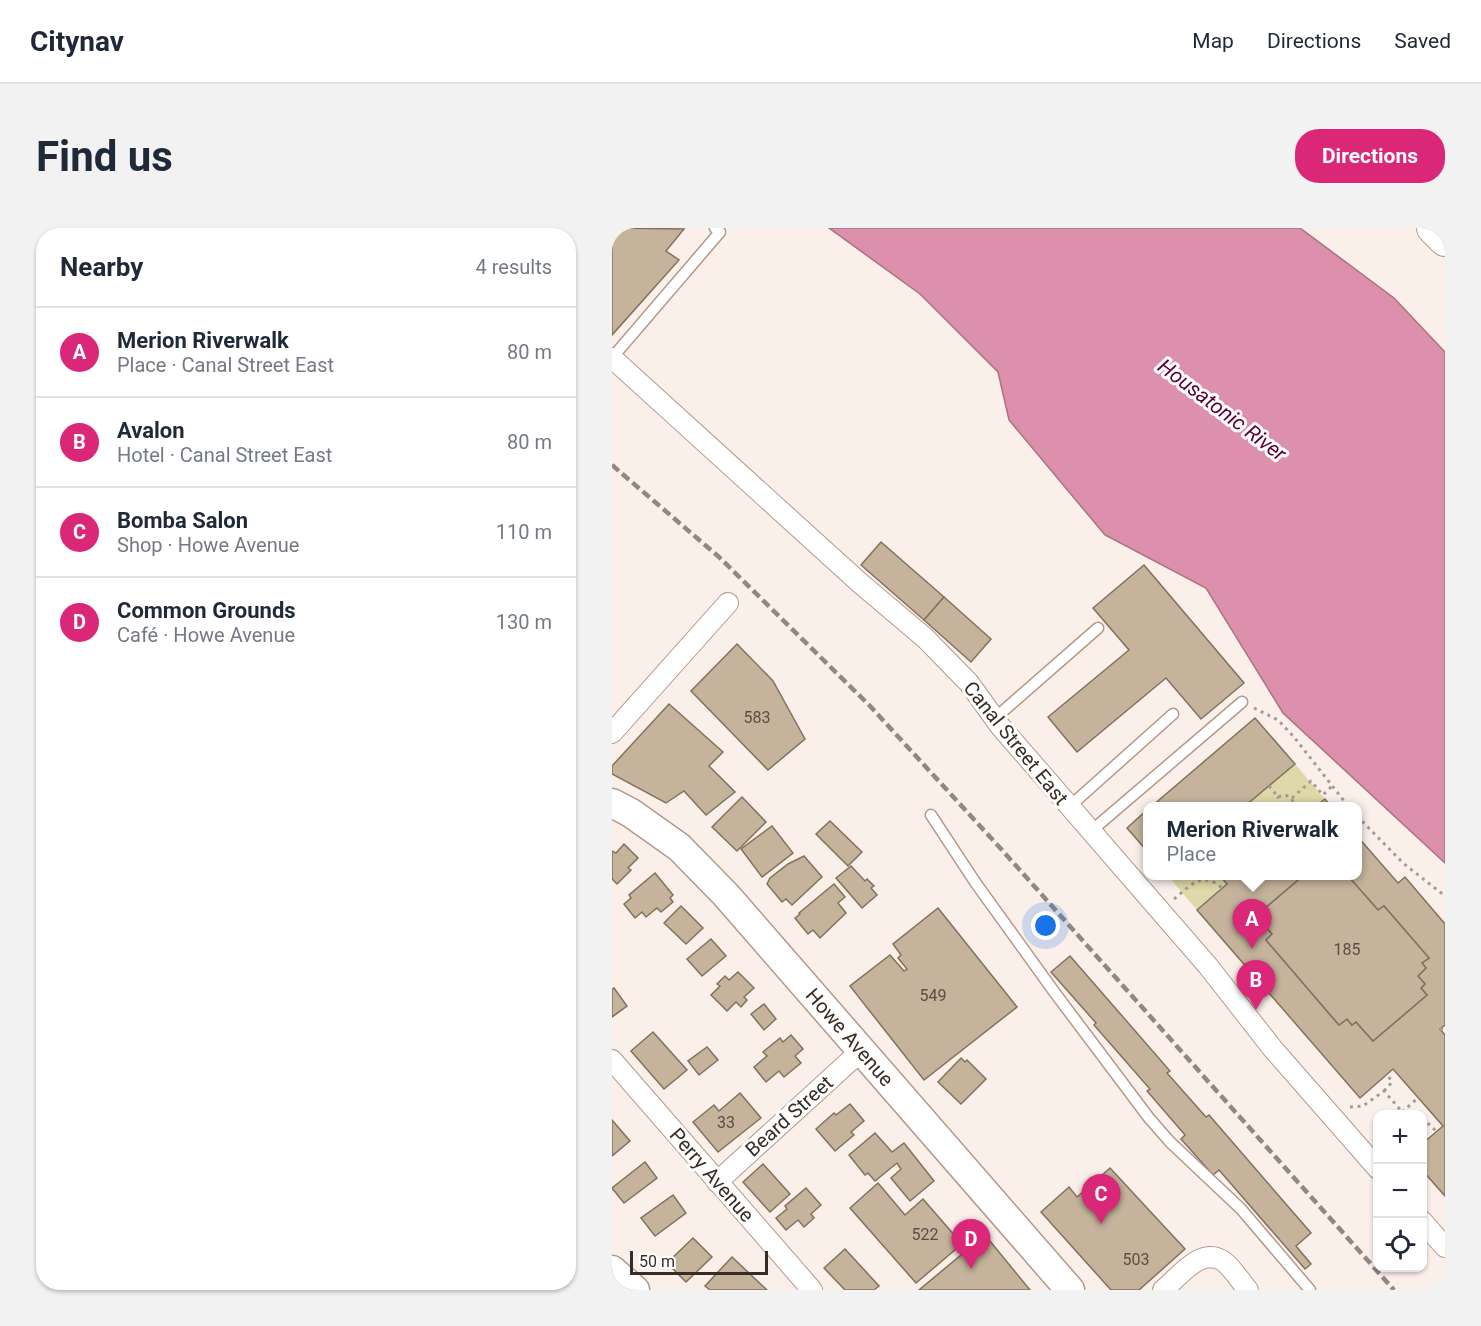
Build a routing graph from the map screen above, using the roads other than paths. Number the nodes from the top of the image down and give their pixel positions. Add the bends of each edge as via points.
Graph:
1 (715, 228) edge
2 (1433, 228) edge
3 (1445, 240) edge
4 (612, 358) edge
5 (728, 603) dead end
6 (1098, 628) dead end
7 (1242, 702) road end
8 (1173, 714) dead end
9 (994, 719) junction
10 (612, 733) edge
11 (612, 802) edge
12 (1069, 807) junction
13 (931, 815) dead end
14 (1090, 832) junction
15 (862, 1050) junction
16 (612, 1060) edge
17 (1373, 1164) edge
18 (717, 1182) junction
19 (1427, 1227) edge
20 (1445, 1247) edge
21 (612, 1270) edge
22 (635, 1290) edge
23 (812, 1290) edge
24 (1071, 1290) edge
25 (1163, 1290) edge
26 (1248, 1290) edge
27 (1310, 1290) edge

1 - 4 lane via 720,232
2 - 3 main road
4 - 9 street, Canal Street East via 925,638 969,683
5 - 10 street
6 - 9 lane
7 - 14 lane
8 - 12 lane
9 - 12 street, Canal Street East
11 - 15 main road, Howe Avenue via 678,847 726,895
12 - 14 street, Canal Street East
13 - 27 lane via 975,882 1149,1118 1240,1209
14 - 17 street, Canal Street East
15 - 18 street, Beard Street
15 - 24 main road, Howe Avenue
16 - 18 street, Perry Avenue
18 - 23 street, Perry Avenue
19 - 20 street
21 - 22 main road
25 - 26 street via 1200,1258 1211,1255 1224,1261

